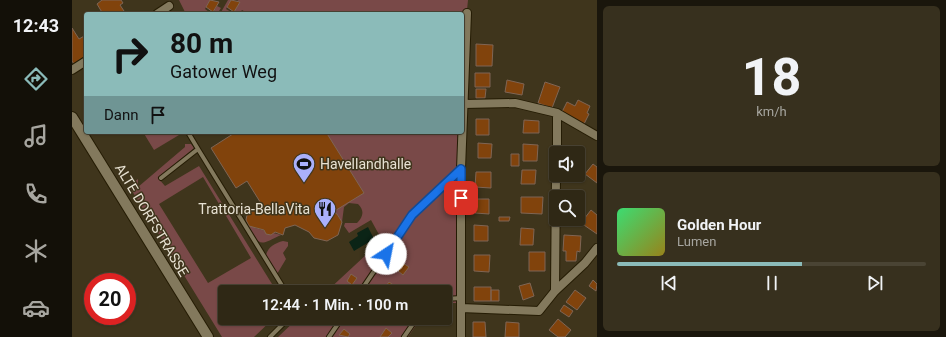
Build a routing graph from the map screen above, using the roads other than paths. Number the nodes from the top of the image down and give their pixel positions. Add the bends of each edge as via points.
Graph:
1 (169, 6) dead end
2 (160, 12) edge
3 (467, 13) dead end
4 (84, 62) edge
5 (72, 70) edge
6 (464, 104) joint
7 (557, 113) junction
8 (72, 117) edge
9 (189, 134) edge
10 (463, 134) edge
11 (597, 136) edge
12 (557, 146) edge
13 (198, 149) junction
14 (461, 169) junction
15 (161, 178) dead end
16 (556, 182) edge
17 (597, 248) edge
18 (282, 285) edge
19 (365, 285) edge
20 (555, 291) junction
21 (452, 298) edge
22 (462, 298) junction
23 (462, 308) junction
24 (282, 325) edge
25 (337, 325) edge
26 (412, 325) edge
27 (208, 337) edge
28 (270, 337) edge
29 (329, 337) edge
30 (404, 337) edge
31 (461, 337) edge

1 - 2 street
3 - 6 street
4 - 5 street
6 - 7 street via 515,103
7 - 11 street
7 - 12 street
8 - 27 street, ALTE DORFSTRASSE
9 - 13 lane
10 - 14 street
13 - 15 lane
13 - 18 lane
14 - 19 lane via 412,215
14 - 22 street
16 - 20 street
17 - 20 street
20 - 23 street via 539,311
21 - 22 lane
22 - 23 street
23 - 31 street
24 - 28 lane
25 - 29 lane
26 - 30 lane

